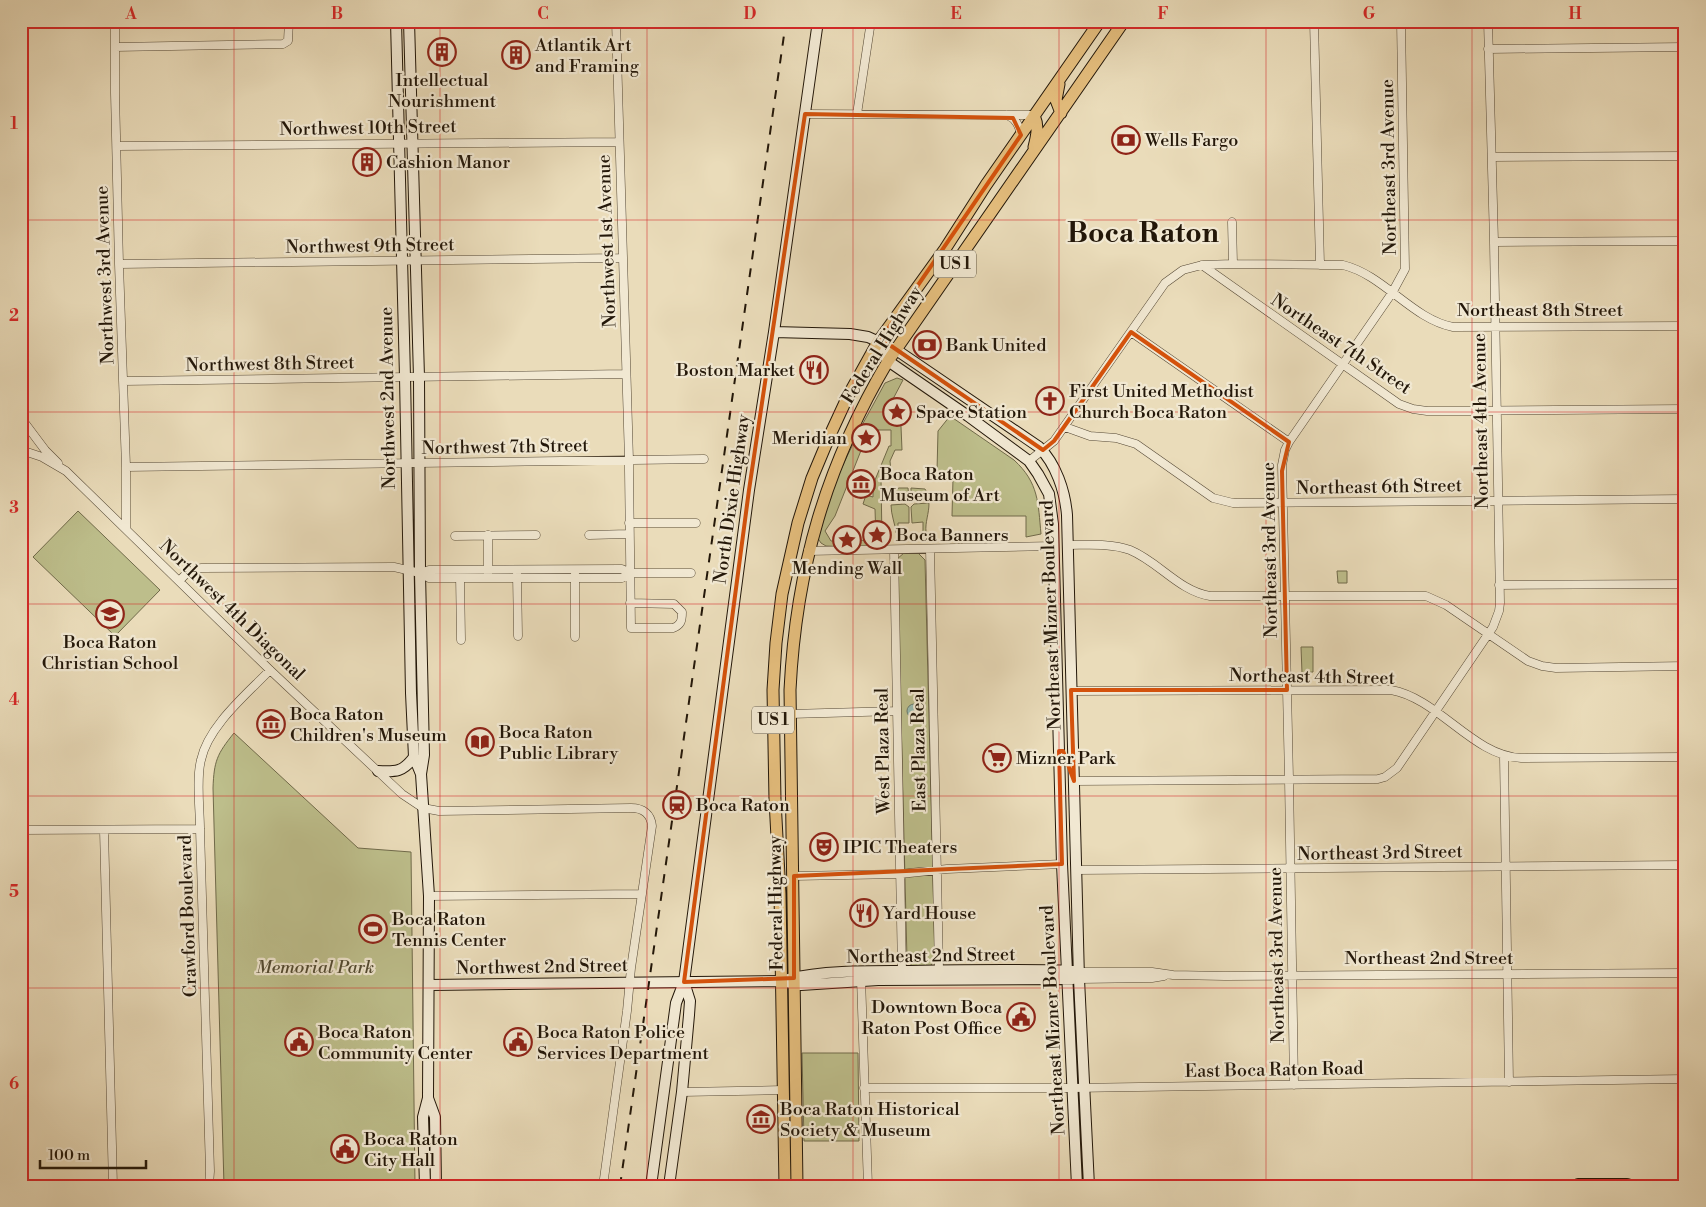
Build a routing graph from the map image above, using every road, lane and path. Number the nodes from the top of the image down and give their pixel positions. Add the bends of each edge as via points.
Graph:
1 (116, 21) edge
2 (289, 21) edge
3 (396, 21) edge
4 (409, 21) edge
5 (616, 21) edge
6 (818, 21) edge
7 (871, 21) edge
8 (1100, 21) edge
9 (1124, 21) edge
10 (1314, 21) edge
11 (1401, 21) edge
12 (1488, 21) edge
13 (1091, 27) edge
14 (115, 47) junction
15 (1685, 47) edge
16 (1488, 49) junction
17 (1060, 78) junction
18 (1061, 113) junction
19 (805, 114) junction
20 (857, 114) junction
21 (1007, 115) junction
22 (1034, 115) junction
23 (1021, 135) junction
24 (619, 142) junction
25 (399, 143) junction
26 (412, 143) junction
27 (116, 146) junction
28 (1033, 154) junction
29 (1685, 156) edge
30 (1492, 157) junction
31 (1232, 222) dead end
32 (1685, 241) edge
33 (1494, 242) junction
34 (622, 258) junction
35 (402, 260) junction
36 (416, 260) junction
37 (119, 264) junction
38 (1233, 264) junction
39 (1320, 265) junction
40 (1202, 266) junction
41 (1392, 293) junction
42 (1685, 326) edge
43 (1494, 327) junction
44 (774, 332) junction
45 (1131, 332) junction
46 (878, 342) junction
47 (896, 349) junction
48 (888, 361) junction
49 (1342, 365) junction
50 (626, 374) junction
51 (405, 377) junction
52 (419, 377) junction
53 (124, 381) junction
54 (977, 404) junction
55 (1685, 409) edge
56 (1496, 410) junction
57 (968, 416) junction
58 (21, 418) edge
59 (1064, 427) junction
60 (1289, 442) junction
61 (21, 450) edge
62 (1042, 451) junction
63 (704, 459) dead end
64 (629, 460) junction
65 (1029, 461) junction
66 (406, 464) junction
67 (419, 464) junction
68 (126, 467) junction
69 (66, 471) junction
70 (1685, 499) edge
71 (1498, 501) junction
72 (1283, 503) junction
73 (696, 522) dead end
74 (798, 523) junction
75 (629, 524) junction
76 (126, 528) junction
77 (588, 534) dead end
78 (630, 534) junction
79 (455, 536) dead end
80 (488, 536) junction
81 (536, 536) dead end
82 (1068, 544) junction
83 (1054, 546) junction
84 (930, 549) junction
85 (894, 550) junction
86 (808, 551) junction
87 (408, 569) junction
88 (460, 570) junction
89 (488, 570) junction
90 (516, 570) junction
91 (420, 573) junction
92 (630, 573) junction
93 (691, 573) dead end
94 (786, 573) junction
95 (575, 574) junction
96 (488, 578) junction
97 (517, 578) junction
98 (460, 579) junction
99 (180, 580) junction
100 (1685, 584) edge
101 (1499, 585) junction
102 (799, 595) junction
103 (1285, 596) junction
104 (630, 603) junction
105 (1489, 634) junction
106 (518, 636) dead end
107 (575, 637) dead end
108 (461, 640) dead end
109 (1685, 666) edge
110 (1057, 668) junction
111 (270, 670) junction
112 (1287, 690) junction
113 (1071, 691) junction
114 (897, 712) junction
115 (1435, 712) junction
116 (790, 714) junction
117 (1072, 716) junction
118 (1059, 749) junction
119 (1504, 756) junction
120 (414, 757) junction
121 (1685, 757) edge
122 (378, 771) junction
123 (421, 774) junction
124 (1074, 780) junction
125 (1289, 780) junction
126 (423, 808) junction
127 (200, 829) junction
128 (21, 830) edge
129 (104, 830) junction
130 (1062, 864) junction
131 (1685, 865) edge
132 (1505, 866) junction
133 (1290, 868) junction
134 (937, 870) junction
135 (1076, 870) junction
136 (900, 874) junction
137 (794, 876) junction
138 (642, 894) junction
139 (430, 896) junction
140 (902, 971) junction
141 (1685, 973) edge
142 (1507, 974) junction
143 (936, 975) junction
144 (1067, 975) junction
145 (1079, 975) junction
146 (1292, 975) junction
147 (861, 976) junction
148 (908, 980) junction
149 (781, 981) junction
150 (794, 981) junction
151 (654, 982) joint
152 (684, 982) junction
153 (630, 983) junction
154 (430, 985) junction
155 (1685, 1080) edge
156 (1510, 1082) junction
157 (1294, 1085) junction
158 (864, 1088) junction
159 (1072, 1088) junction
160 (1084, 1088) junction
161 (783, 1090) junction
162 (682, 1092) junction
163 (428, 1098) junction
164 (113, 1186) edge
165 (209, 1186) edge
166 (425, 1186) edge
167 (436, 1186) edge
168 (603, 1186) edge
169 (651, 1186) edge
170 (669, 1186) edge
171 (785, 1186) edge
172 (797, 1186) edge
173 (868, 1186) edge
174 (1077, 1186) edge
175 (1089, 1186) edge
176 (1576, 1186) edge
177 (1633, 1186) edge

1 - 14 street, Northwest 3rd Avenue
2 - 14 street via 288,41 282,44
3 - 25 main road, Northwest 2nd Avenue
4 - 26 main road, Northwest 2nd Avenue
5 - 24 street, Northwest 1st Avenue
6 - 19 main road, North Dixie Highway
7 - 20 street
8 - 13 main road, Federal Highway / US 1
9 - 18 main road, Federal Highway / US 1
10 - 39 street
11 - 41 street, Northeast 3rd Avenue via 1405,269
12 - 16 street, Northeast 4th Avenue
13 - 17 main road, Federal Highway / US 1
14 - 27 street, Northwest 3rd Avenue
15 - 16 street
16 - 30 street, Northeast 4th Avenue
17 - 18 main road via 1056,100
17 - 22 main road, Federal Highway / US 1
18 - 28 main road, Federal Highway / US 1
19 - 20 street
19 - 44 main road, North Dixie Highway
20 - 21 street
21 - 22 street
21 - 23 street via 1017,122
22 - 23 main road, Federal Highway / US 1
22 - 28 main road via 1037,132
23 - 46 main road, Federal Highway / US 1
24 - 26 street, Northwest 10th Street
24 - 34 street, Northwest 1st Avenue
25 - 26 street, Northwest 10th Street
25 - 27 street, Northwest 10th Street
25 - 35 main road, Northwest 2nd Avenue
26 - 36 main road, Northwest 2nd Avenue
27 - 37 street, Northwest 3rd Avenue
28 - 47 main road, Federal Highway / US 1
29 - 30 street
30 - 33 street, Northeast 4th Avenue
31 - 38 street
32 - 33 street
33 - 43 street, Northeast 4th Avenue
34 - 36 street, Northwest 9th Street
34 - 50 street, Northwest 1st Avenue
35 - 36 street, Northwest 9th Street
35 - 37 street, Northwest 9th Street
35 - 51 main road, Northwest 2nd Avenue
36 - 52 main road, Northwest 2nd Avenue
37 - 53 street, Northwest 3rd Avenue
38 - 39 street, Northeast 8th Street
38 - 40 street, Northeast 8th Street
39 - 41 street, Northeast 8th Street via 1352,267
40 - 45 street, Northeast 8th Street via 1183,270 1170,278
40 - 49 street, Northeast 7th Street
41 - 43 street, Northeast 8th Street via 1439,323
41 - 49 street, Northeast 3rd Avenue
42 - 43 street, Northeast 8th Street
43 - 56 street, Northeast 4th Avenue
44 - 46 main road via 850,334
44 - 152 main road, North Dixie Highway via 749,490
45 - 59 street, Northeast 8th Street
45 - 60 street
46 - 47 main road, Northeast Mizner Boulevard
46 - 48 main road, Northeast Mizner Boulevard
46 - 74 main road, Federal Highway / US 1 via 830,435
47 - 48 main road, Federal Highway / US 1
47 - 54 main road, Northeast Mizner Boulevard
48 - 57 main road, Northeast Mizner Boulevard
48 - 86 main road, Federal Highway / US 1 via 843,448 821,504
49 - 56 street, Northeast 7th Street via 1399,404 1412,409
49 - 60 street, Northeast 3rd Avenue
50 - 52 street, Northwest 8th Street
50 - 64 street, Northwest 1st Avenue
51 - 52 street, Northwest 8th Street
51 - 53 street, Northwest 8th Street
51 - 66 main road, Northwest 2nd Avenue
52 - 67 main road, Northwest 2nd Avenue
53 - 68 street, Northwest 3rd Avenue
54 - 57 main road
54 - 62 main road, Northeast Mizner Boulevard
55 - 56 street, Northeast 7th Street
56 - 71 street, Northeast 4th Avenue
57 - 65 main road, Northeast Mizner Boulevard
58 - 69 street, Northwest 4th Diagonal
59 - 62 street, Northeast 8th Street
59 - 72 street, Northeast 6th Street via 1090,436 1136,444 1214,498 1233,503
60 - 72 street, Northeast 3rd Avenue via 1282,464
61 - 69 street, Northwest 4th Diagonal via 42,457
62 - 65 street, Northeast 8th Street
62 - 82 main road, Northeast Mizner Boulevard via 1058,477 1066,502
63 - 64 street, Northwest 7th Street
64 - 67 street, Northwest 7th Street
64 - 75 street, Northwest 1st Avenue
65 - 83 main road, Northeast Mizner Boulevard via 1049,494
66 - 67 street, Northwest 7th Street
66 - 68 street, Northwest 7th Street
66 - 87 main road, Northwest 2nd Avenue
67 - 91 main road, Northwest 2nd Avenue
68 - 76 street, Northwest 3rd Avenue
69 - 76 street, Northwest 4th Diagonal
70 - 71 street, Northeast 6th Street
71 - 72 street, Northeast 6th Street
71 - 101 street, Northeast 4th Avenue
72 - 103 street, Northeast 3rd Avenue
73 - 75 street
74 - 86 main road
74 - 94 main road, Federal Highway / US 1
75 - 78 street, Northwest 1st Avenue
76 - 99 street, Northwest 4th Diagonal
77 - 78 street
78 - 92 street, Northwest 1st Avenue
79 - 80 street
80 - 81 street
80 - 89 street
82 - 103 street via 1128,549 1190,590 1203,595
82 - 113 main road, Northeast Mizner Boulevard
83 - 84 street
83 - 110 main road, Northeast Mizner Boulevard
84 - 85 street
84 - 134 street, East Plaza Real
85 - 86 street
85 - 114 street, West Plaza Real
86 - 102 main road, Federal Highway / US 1
87 - 91 street
87 - 99 street via 202,568 188,572
87 - 120 main road, Northwest 2nd Avenue
88 - 89 street
88 - 91 street
88 - 98 street
89 - 90 street
89 - 96 street
90 - 95 street
90 - 97 street
91 - 98 street via 429,578
91 - 123 main road, Northwest 2nd Avenue via 424,755
92 - 93 street
92 - 95 street via 622,578
92 - 104 street, Northwest 1st Avenue
94 - 102 main road via 794,578
94 - 149 main road, Federal Highway / US 1 via 776,643 773,706
95 - 97 street
95 - 107 street
96 - 97 street
96 - 98 street
97 - 106 street
98 - 108 street
99 - 111 street, Northwest 4th Diagonal
100 - 101 street
101 - 105 street, Northeast 4th Avenue via 1499,611
102 - 116 main road, Federal Highway / US 1
103 - 105 street via 1426,596 1446,605
103 - 112 street, Northeast 3rd Avenue
104 - 104 street, Northwest 1st Avenue via 674,604 680,609 682,618 678,627 673,628 631,628
105 - 109 street via 1528,661 1549,668
105 - 115 street, Northeast 4th Avenue
110 - 117 main road via 1064,680 1065,700
110 - 118 main road, Northeast Mizner Boulevard
111 - 122 street, Northwest 4th Diagonal
111 - 127 street, Crawford Boulevard via 222,721 207,743 199,770
112 - 113 street, Northeast 4th Street
112 - 115 street, Northeast 4th Street via 1391,690 1412,696
112 - 125 street, Northeast 3rd Avenue
113 - 117 main road, Northeast Mizner Boulevard
114 - 116 street
114 - 136 street, West Plaza Real
115 - 119 street, Northeast 4th Street
115 - 125 street, Northeast 4th Avenue via 1396,768 1385,777
116 - 137 main road, Federal Highway / US 1
117 - 124 main road, Northeast Mizner Boulevard
118 - 124 main road
118 - 130 main road, Northeast Mizner Boulevard
119 - 121 street, Northeast 4th Street
119 - 132 street
120 - 122 main road via 408,766 400,770
120 - 123 main road, Northwest 2nd Avenue
122 - 126 street, Northwest 4th Diagonal via 405,797
123 - 126 main road, Northwest 2nd Avenue
124 - 125 street
124 - 135 main road, Northeast Mizner Boulevard
125 - 133 street, Northeast 3rd Avenue
126 - 138 street via 439,811 639,808 649,816 652,826
126 - 139 main road, Northwest 2nd Avenue
127 - 129 street
127 - 165 street, Crawford Boulevard
128 - 129 street
129 - 164 street
130 - 134 street
130 - 144 main road, Northeast Mizner Boulevard
131 - 132 street, Northeast 3rd Street
132 - 133 street, Northeast 3rd Street
132 - 142 street
133 - 135 street, Northeast 3rd Street
133 - 146 street, Northeast 3rd Avenue
134 - 136 street
134 - 143 street, East Plaza Real
135 - 145 main road, Northeast Mizner Boulevard
136 - 137 street
136 - 140 street, West Plaza Real
137 - 150 main road, Federal Highway / US 1
138 - 139 street
138 - 153 street
139 - 154 main road, Northwest 2nd Avenue
140 - 143 main road, Northeast 2nd Street
140 - 147 main road, Northeast 2nd Street
140 - 148 street
141 - 142 street, Northeast 2nd Street
142 - 146 street, Northeast 2nd Street
142 - 156 street
143 - 144 main road, Northeast 2nd Street
143 - 148 main road, Northeast 2nd Street
144 - 145 main road, Northeast 2nd Street
144 - 159 main road, Northeast Mizner Boulevard
145 - 146 street, Northeast 2nd Street via 1152,978 1173,975
145 - 160 main road, Northeast Mizner Boulevard
146 - 157 street, Northeast 3rd Avenue
147 - 148 main road, Northeast 2nd Street
147 - 150 main road, Northeast 2nd Street via 801,985
147 - 158 street
149 - 150 main road, Northeast 2nd Street
149 - 152 main road, Northeast 2nd Street
149 - 161 main road, Federal Highway / US 1
150 - 172 main road, Federal Highway / US 1
151 - 152 main road, Northeast 2nd Street
151 - 153 main road, Northwest 2nd Street
152 - 162 main road, North Dixie Highway via 690,1001
152 - 169 main road, North Dixie Highway via 676,1003
153 - 154 main road, Northwest 2nd Street
153 - 168 street
154 - 163 main road, Northwest 2nd Avenue
155 - 156 street, East Boca Raton Road
156 - 157 street, East Boca Raton Road
157 - 160 street, East Boca Raton Road
158 - 159 street, East Boca Raton Road
158 - 173 street
159 - 160 street, East Boca Raton Road
159 - 174 main road, Northeast Mizner Boulevard
160 - 175 main road, Northeast Mizner Boulevard
161 - 162 street
161 - 171 main road, Federal Highway / US 1
162 - 170 main road, North Dixie Highway
163 - 166 main road, Northwest 2nd Avenue via 423,1117
163 - 167 main road, Northwest 2nd Avenue via 435,1117
176 - 177 main road

